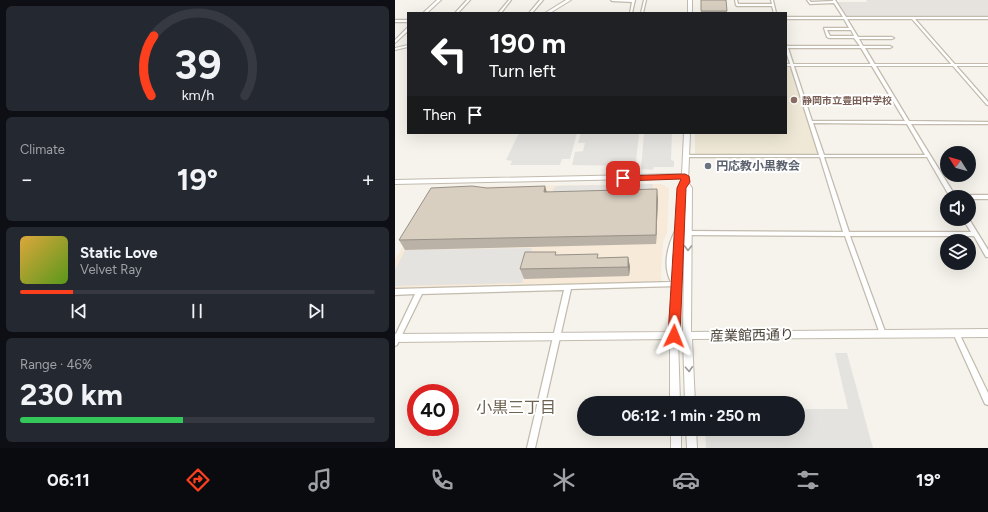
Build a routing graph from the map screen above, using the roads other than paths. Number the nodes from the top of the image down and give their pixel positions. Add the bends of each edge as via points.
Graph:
1 (439, 0) edge
2 (469, 0) edge
3 (510, 0) edge
4 (541, 0) edge
5 (569, 0) edge
6 (611, 0) edge
7 (634, 0) edge
8 (645, 0) edge
9 (690, 0) edge
10 (736, 0) edge
11 (772, 0) edge
12 (808, 0) edge
13 (835, 1) edge
14 (773, 5) junction
15 (426, 12) edge
16 (457, 12) edge
17 (500, 12) edge
18 (531, 12) edge
19 (549, 12) edge
20 (631, 12) edge
21 (642, 12) edge
22 (690, 12) edge
23 (775, 12) edge
24 (787, 18) edge
25 (844, 18) junction
26 (913, 18) junction
27 (981, 18) junction
28 (988, 18) edge
29 (395, 21) edge
30 (407, 21) edge
31 (984, 22) dead end
32 (851, 29) junction
33 (407, 30) edge
34 (856, 37) junction
35 (892, 38) dead end
36 (395, 42) edge
37 (407, 46) edge
38 (787, 47) edge
39 (862, 47) junction
40 (890, 47) dead end
41 (395, 48) edge
42 (787, 50) edge
43 (787, 65) edge
44 (793, 65) junction
45 (873, 65) junction
46 (954, 65) junction
47 (988, 65) edge
48 (988, 104) edge
49 (811, 122) junction
50 (908, 122) junction
51 (988, 123) edge
52 (687, 134) edge
53 (687, 156) junction
54 (821, 156) junction
55 (929, 156) junction
56 (685, 176) junction
57 (395, 182) edge
58 (949, 190) edge
59 (976, 197) edge
60 (988, 198) edge
61 (970, 226) edge
62 (679, 229) junction
63 (688, 233) junction
64 (847, 234) junction
65 (940, 234) edge
66 (975, 234) edge
67 (976, 236) edge
68 (988, 255) edge
69 (676, 284) junction
70 (568, 287) junction
71 (420, 291) junction
72 (395, 292) edge
73 (956, 333) junction
74 (988, 333) edge
75 (883, 334) junction
76 (674, 336) junction
77 (687, 336) junction
78 (556, 337) junction
79 (396, 340) edge
80 (675, 396) edge
81 (690, 396) edge
82 (988, 401) edge
83 (676, 436) edge
84 (691, 436) edge
85 (531, 448) edge
86 (676, 448) edge
87 (692, 448) edge

1 - 15 street
2 - 16 street
3 - 17 street
4 - 18 street
5 - 19 street
6 - 7 street
7 - 20 street
8 - 21 street
9 - 22 street
10 - 14 street via 737,5
11 - 14 street
12 - 13 street
13 - 25 street
14 - 23 street
24 - 25 street
25 - 26 street
25 - 32 street
26 - 27 street
26 - 46 street
27 - 28 street
27 - 31 street
29 - 30 street
32 - 34 street
32 - 34 street via 825,29 829,37
33 - 36 street
34 - 35 street
34 - 39 street
37 - 41 street
38 - 39 street
39 - 40 street
39 - 45 street
42 - 44 street
43 - 44 street
44 - 45 street
44 - 49 street
45 - 46 street
45 - 50 street
46 - 47 street
46 - 48 street
49 - 50 street
49 - 54 street
50 - 51 street
50 - 55 street
52 - 53 street
53 - 54 street
53 - 56 street
54 - 55 street
54 - 64 street
55 - 58 street
56 - 57 street
56 - 62 street via 681,188
56 - 63 street via 689,188
59 - 60 street
61 - 66 street
62 - 63 street
62 - 69 street
63 - 64 street
63 -> 77 street
64 - 65 street
64 - 75 street
67 - 68 street
69 - 70 street
69 - 76 street
70 - 71 street
70 - 78 street
71 - 72 street
71 - 79 street
73 - 74 street, 産業館西通り
73 - 75 street, 産業館西通り
73 - 82 street
75 - 77 street, 産業館西通り
76 - 77 street, 産業館西通り
76 - 78 street, 産業館西通り
76 - 80 street
77 -> 81 street
78 - 79 street, 産業館西通り
78 - 85 street
83 - 86 street
84 - 87 street

